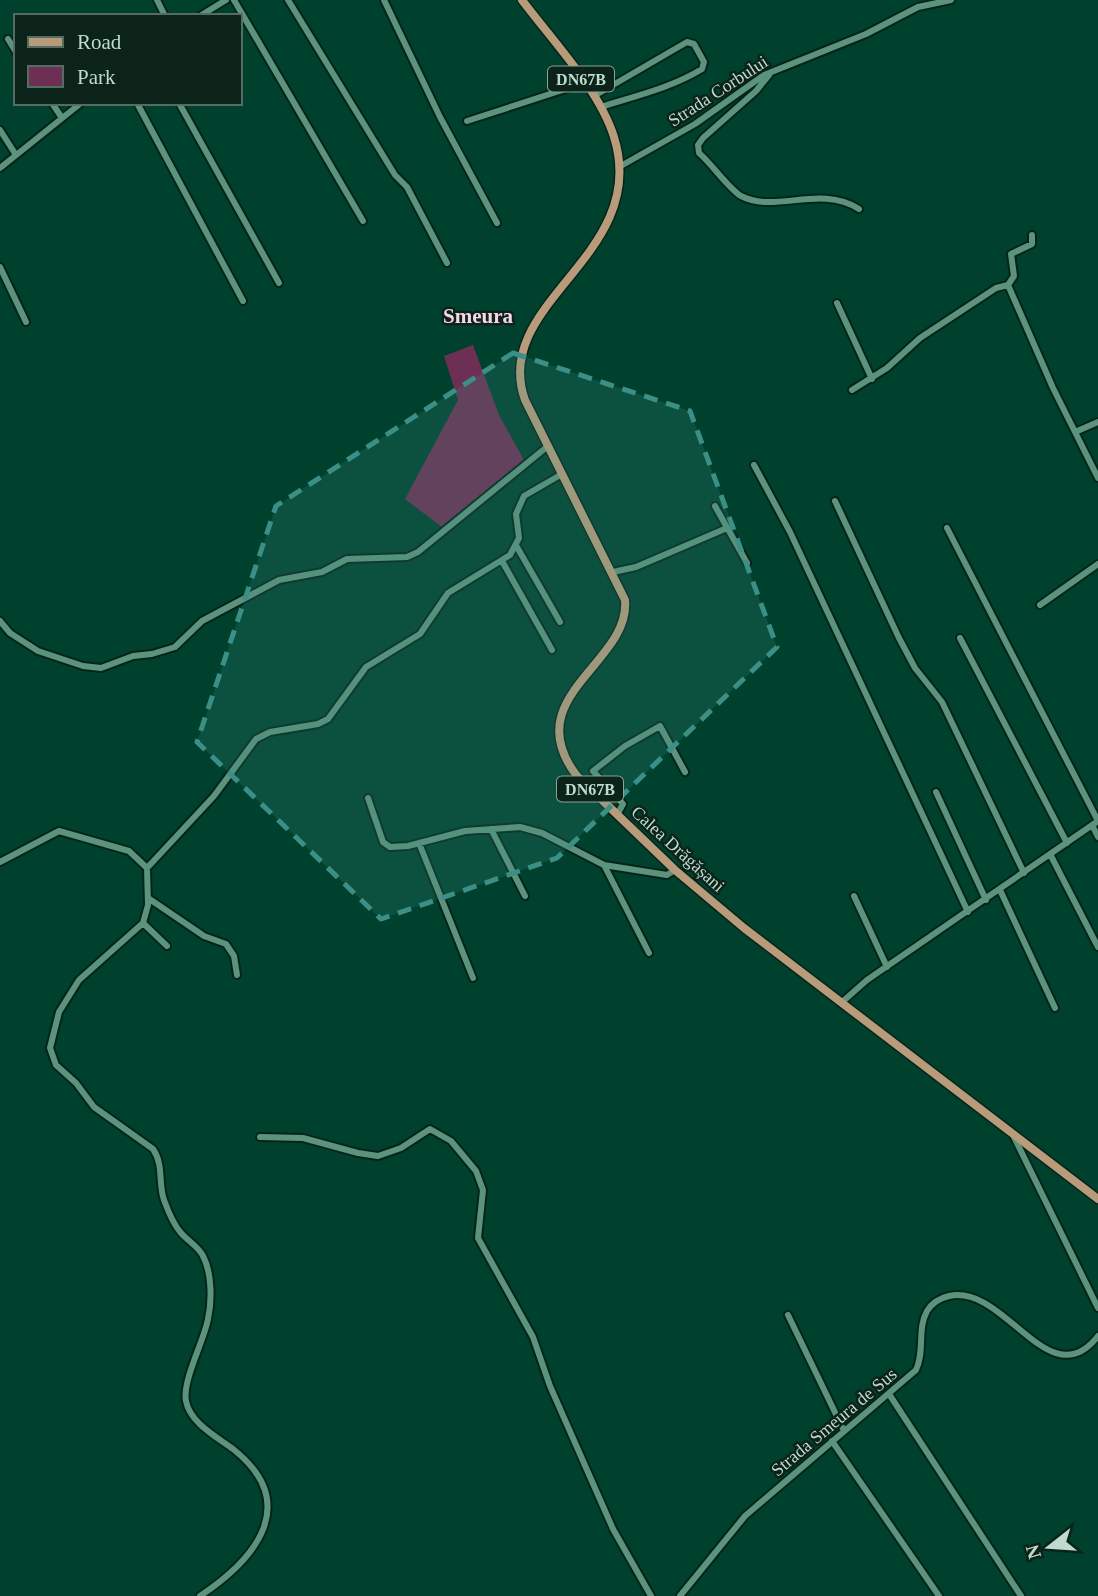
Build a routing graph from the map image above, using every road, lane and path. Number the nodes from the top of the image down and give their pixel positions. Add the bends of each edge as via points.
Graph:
1 (226, 0) edge
2 (234, 0) edge
3 (288, 0) edge
4 (384, 0) edge
5 (522, 0) edge
6 (951, 0) edge
7 (203, 14) edge
8 (8, 39) dead end
9 (14, 49) edge
10 (772, 71) junction
11 (584, 83) junction
12 (594, 96) junction
13 (53, 105) edge
14 (78, 105) edge
15 (138, 105) edge
16 (180, 105) edge
17 (601, 107) junction
18 (62, 118) junction
19 (467, 121) dead end
20 (0, 130) edge
21 (16, 155) junction
22 (619, 167) junction
23 (0, 169) edge
24 (859, 209) dead end
25 (363, 221) dead end
26 (497, 223) dead end
27 (1032, 235) dead end
28 (447, 263) dead end
29 (0, 267) edge
30 (279, 283) dead end
31 (1008, 285) junction
32 (243, 301) dead end
33 (837, 303) dead end
34 (26, 322) dead end
35 (872, 379) junction
36 (852, 390) dead end
37 (1098, 422) edge
38 (1075, 432) junction
39 (548, 446) junction
40 (754, 465) dead end
41 (562, 474) junction
42 (1098, 478) edge
43 (835, 501) dead end
44 (715, 506) dead end
45 (727, 528) junction
46 (947, 528) dead end
47 (517, 547) junction
48 (502, 561) junction
49 (747, 563) dead end
50 (1098, 564) edge
51 (613, 572) junction
52 (1040, 605) dead end
53 (0, 621) edge
54 (560, 622) dead end
55 (960, 638) dead end
56 (552, 650) dead end
57 (685, 772) dead end
58 (936, 792) dead end
59 (368, 798) dead end
60 (617, 815) junction
61 (1096, 822) edge
62 (491, 829) junction
63 (1098, 837) edge
64 (1067, 843) junction
65 (419, 844) junction
66 (1050, 854) junction
67 (0, 862) edge
68 (604, 865) junction
69 (148, 868) junction
70 (674, 870) junction
71 (1024, 873) junction
72 (1000, 890) junction
73 (854, 896) dead end
74 (526, 897) dead end
75 (148, 898) junction
76 (986, 900) junction
77 (968, 912) junction
78 (143, 923) junction
79 (167, 946) dead end
80 (1098, 947) edge
81 (649, 953) dead end
82 (887, 967) junction
83 (237, 975) dead end
84 (473, 978) dead end
85 (841, 1003) junction
86 (1055, 1008) dead end
87 (1014, 1135) junction
88 (260, 1137) dead end
89 (1098, 1199) edge
90 (1098, 1308) edge
91 (788, 1315) dead end
92 (1098, 1336) edge
93 (890, 1394) junction
94 (844, 1431) junction
95 (832, 1441) junction
96 (200, 1596) edge
97 (651, 1596) edge
98 (680, 1596) edge
99 (939, 1596) edge
100 (1021, 1596) edge

1 - 7 street
2 - 25 street
3 - 28 street via 395,175 407,187
4 - 26 street
5 - 11 main road, DN67B
6 - 10 street, Strada Corbului via 918,7
8 - 9 street
10 - 22 street, Strada Corbului via 695,124
10 - 24 street via 704,138 699,153 741,196 776,202 801,198 846,201
11 - 12 main road, DN67B
11 - 19 street
12 - 17 main road, DN67B
12 - 17 street via 687,42 694,44 704,62 694,74
13 - 18 street
14 - 18 street
15 - 32 street
16 - 30 street
17 - 22 main road, DN67B via 614,138
18 - 21 street
20 - 21 street
21 - 23 street
22 - 39 main road, Calea Drăgășani / DN67B via 609,220 598,243 528,332 520,354 520,387
27 - 31 street via 1032,244 1011,254 1014,276
29 - 34 street
31 - 35 street via 928,332
31 - 38 street
33 - 35 street
35 - 36 street
37 - 38 street
38 - 42 street
39 - 41 main road, Calea Drăgășani / DN67B
39 - 53 street via 418,552 407,557 347,559 322,572 279,580 218,611 164,652 133,656 102,668 83,666 38,651
40 - 77 street via 801,554
41 - 47 street via 524,496 516,514
41 - 51 main road, Calea Drăgășani / DN67B
43 - 71 street via 904,648 942,702
44 - 45 street
45 - 49 street
45 - 51 street via 636,567
46 - 61 street
47 - 48 street
47 - 54 street
48 - 56 street
48 - 69 street via 448,593 420,634 373,661 328,719 256,739 214,796
50 - 52 street
51 - 60 main road, Calea Drăgășani / DN67B via 625,600 624,617 566,704 559,744 577,776
55 - 64 street
57 - 60 street via 660,726 625,746 593,771 624,804
58 - 76 street
59 - 65 street via 383,842 399,848
60 - 70 main road, Calea Drăgășani / DN67B
61 - 63 street
61 - 64 street
62 - 65 street via 445,834
62 - 68 street via 531,828
62 - 74 street
64 - 66 street
65 - 84 street
66 - 71 street
66 - 80 street
67 - 69 street via 59,831 129,852
68 - 70 street via 667,874
68 - 81 street
69 - 75 street
70 - 85 main road, Calea Drăgășani / DN67B
71 - 72 street
72 - 76 street
72 - 86 street
73 - 82 street
75 - 78 street
75 - 83 street via 204,936 226,944 234,956
76 - 77 street
77 - 82 street
78 - 79 street
78 - 96 street via 79,979 59,1012 50,1048 56,1065 94,1107 159,1157 161,1189 173,1221 206,1264 208,1320 186,1401 193,1417 248,1462 262,1481 269,1503 262,1535 238,1566
82 - 85 street
85 - 87 main road, Calea Drăgășani / DN67B
87 - 89 main road, Calea Drăgășani / DN67B
87 - 90 street
88 - 97 street via 303,1139 378,1156 401,1149 430,1129 463,1154 483,1190 478,1238 533,1337 613,1529
91 - 94 street
92 - 93 street, Strada Smeura de Sus via 1079,1350 1054,1354 986,1304 968,1296 945,1297 933,1303 924,1317 916,1370
93 - 94 street, Strada Smeura de Sus
93 - 100 street
94 - 95 street, Strada Smeura de Sus
95 - 98 street, Strada Smeura de Sus via 745,1516
95 - 99 street

